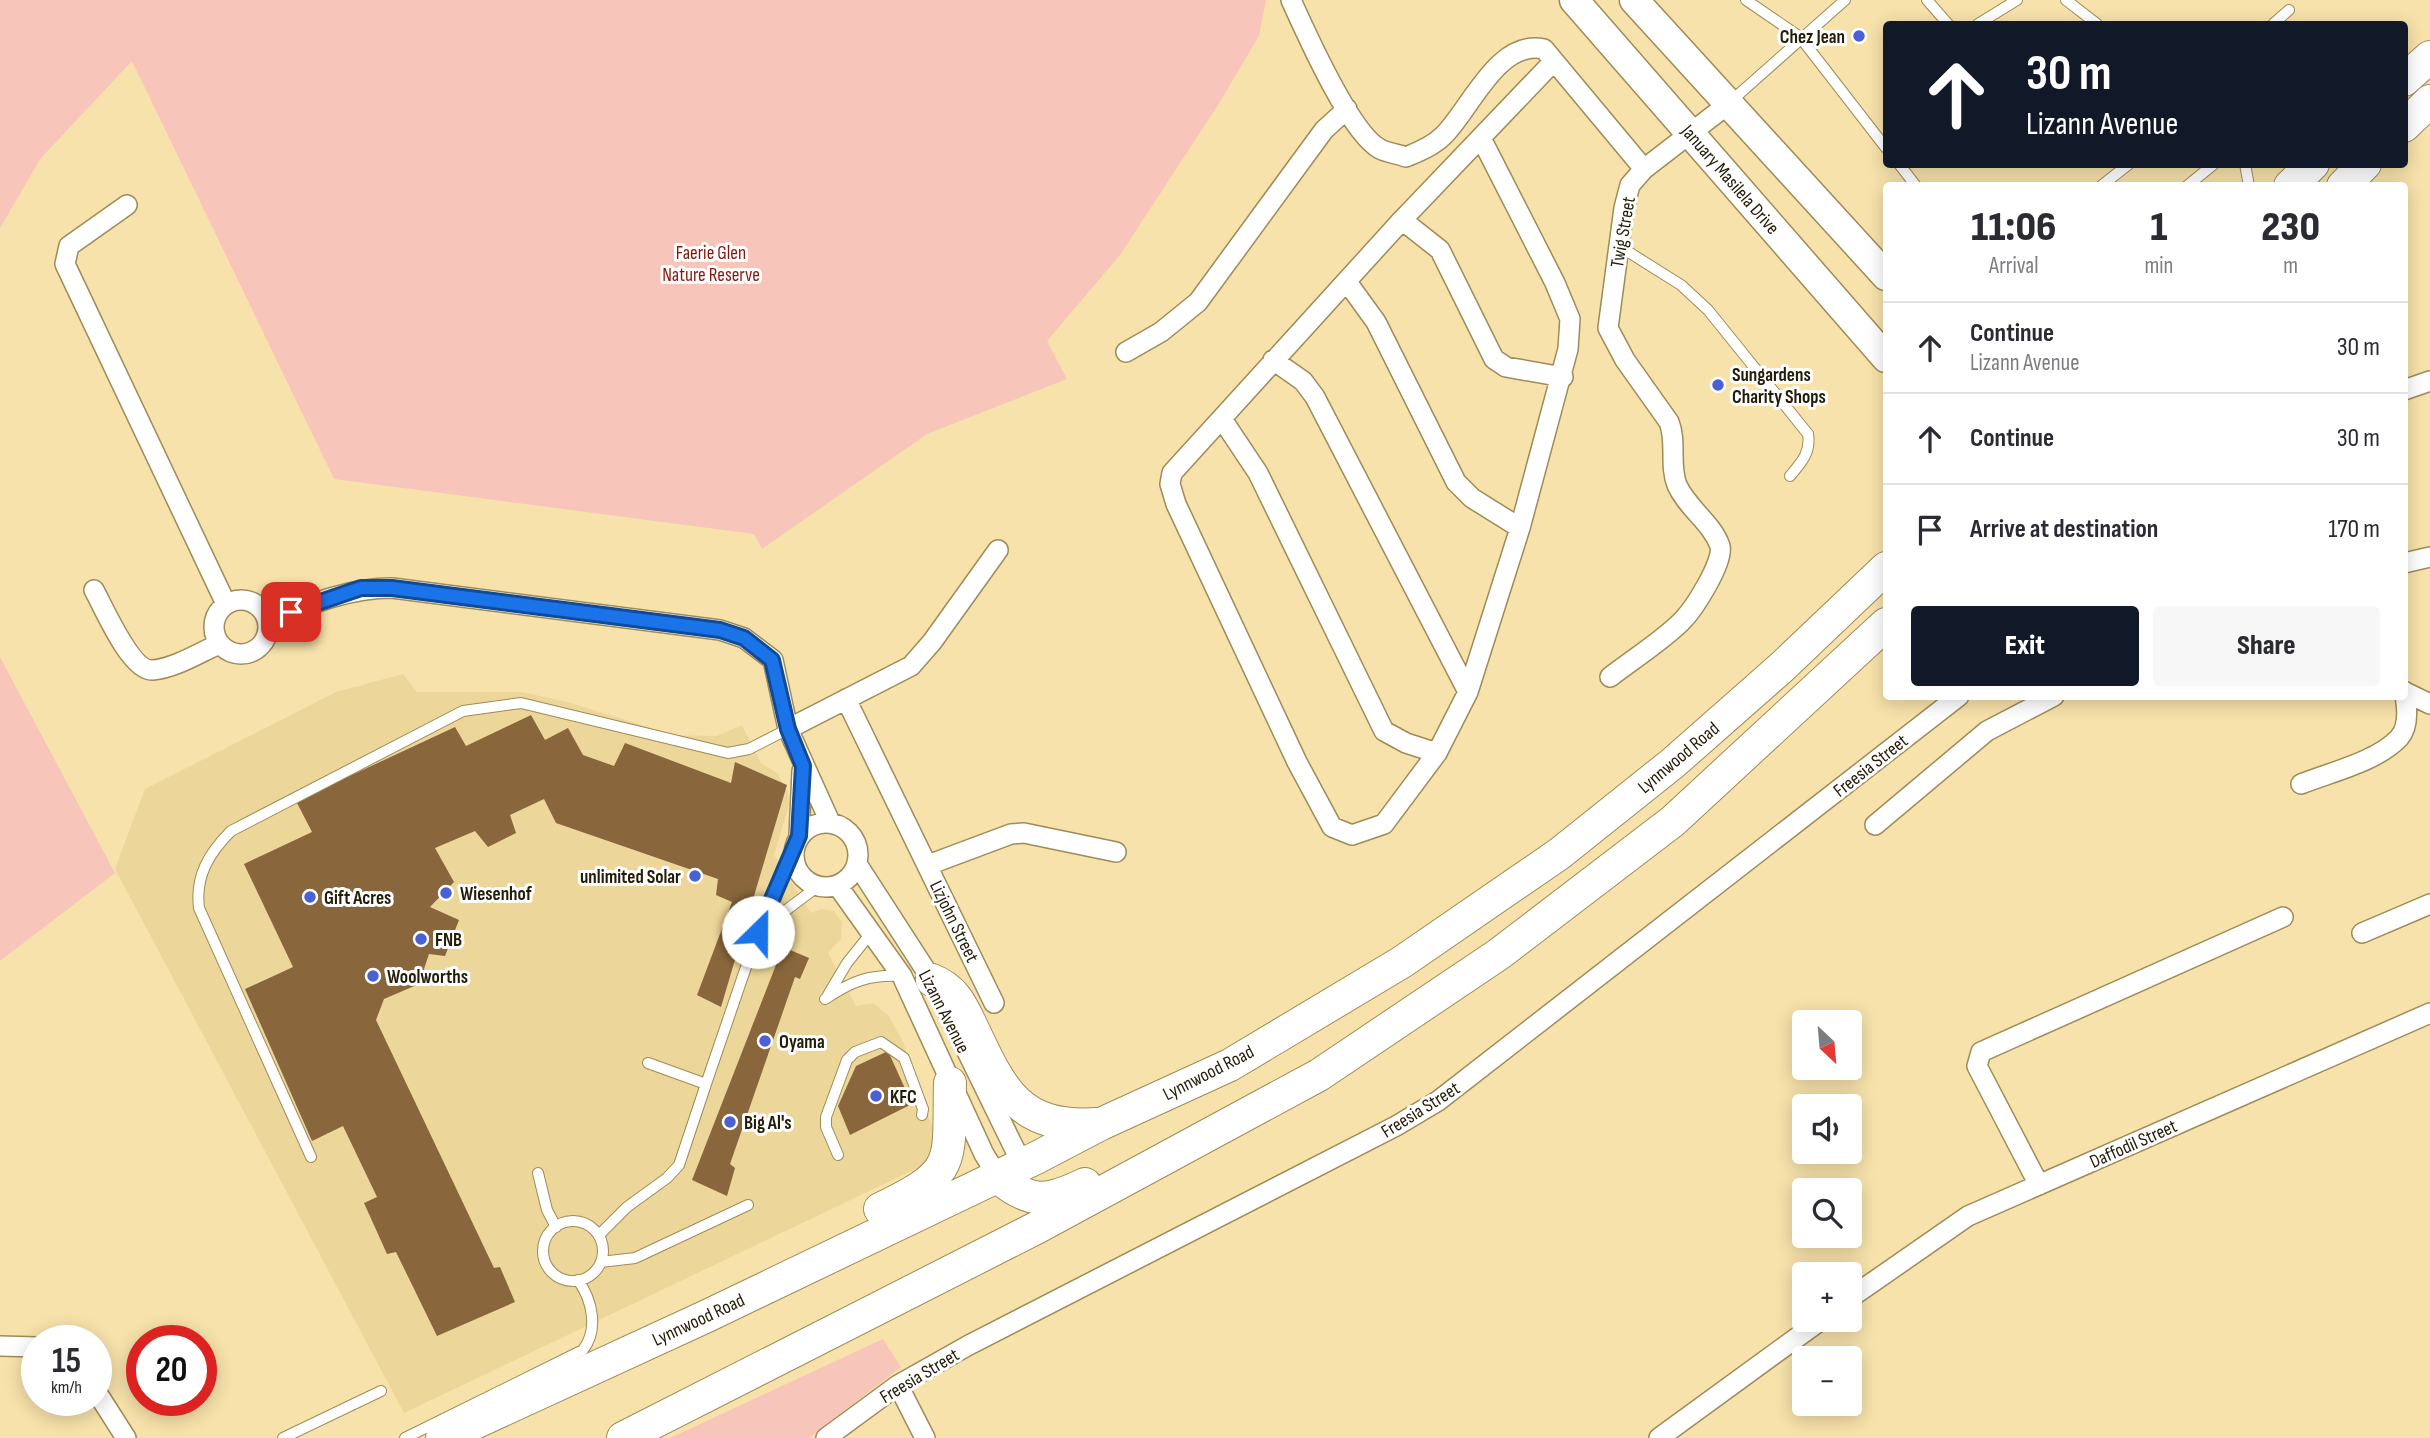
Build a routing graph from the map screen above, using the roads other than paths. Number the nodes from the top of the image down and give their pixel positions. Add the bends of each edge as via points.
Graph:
1 (1292, 0) edge
2 (1574, 0) edge
3 (1634, 0) edge
4 (1746, 0) edge
5 (1845, 0) edge
6 (1927, 0) edge
7 (2017, 0) edge
8 (2066, 0) edge
9 (2289, 10) dead end
10 (1945, 21) edge
11 (1983, 21) edge
12 (2093, 21) edge
13 (2276, 21) edge
14 (1800, 37) junction
15 (2430, 57) edge
16 (1554, 61) junction
17 (2408, 76) edge
18 (2430, 101) edge
19 (1727, 105) junction
20 (1347, 109) junction
21 (2408, 122) edge
22 (1691, 134) junction
23 (1481, 138) junction
24 (1883, 144) edge
25 (1902, 168) edge
26 (2124, 168) edge
27 (2209, 168) edge
28 (2309, 168) edge
29 (2361, 168) edge
30 (1644, 169) junction
31 (1913, 182) edge
32 (2106, 182) edge
33 (2192, 182) edge
34 (2294, 182) edge
35 (2347, 182) edge
36 (127, 205) dead end
37 (1402, 220) junction
38 (1619, 246) junction
39 (1883, 273) edge
40 (1347, 282) junction
41 (1126, 352) dead end
42 (1883, 355) edge
43 (1273, 360) junction
44 (1563, 377) junction
45 (2430, 381) edge
46 (2408, 389) edge
47 (1222, 419) junction
48 (1790, 476) dead end
49 (1520, 528) junction
50 (998, 550) dead end
51 (2430, 557) edge
52 (2408, 562) edge
53 (1883, 563) edge
54 (1883, 571) edge
55 (94, 590) dead end
56 (1856, 597) junction
57 (226, 604) junction
58 (268, 622) junction
59 (1883, 627) edge
60 (219, 644) junction
61 (1610, 677) dead end
62 (1468, 692) junction
63 (2408, 693) edge
64 (846, 699) junction
65 (1954, 700) edge
66 (2046, 700) edge
67 (2406, 700) edge
68 (2430, 704) edge
69 (788, 729) junction
70 (1437, 752) junction
71 (803, 766) junction
72 (2301, 784) dead end
73 (830, 822) junction
74 (1875, 825) dead end
75 (797, 841) junction
76 (1116, 852) dead end
77 (857, 864) junction
78 (928, 865) junction
79 (827, 886) junction
80 (2430, 904) edge
81 (2284, 917) dead end
82 (758, 932) junction
83 (871, 933) junction
84 (2362, 933) dead end
85 (917, 978) junction
86 (1432, 998) junction
87 (994, 1003) dead end
88 (2430, 1013) edge
89 (648, 1063) dead end
90 (950, 1083) junction
91 (706, 1084) junction
92 (922, 1115) dead end
93 (1101, 1124) junction
94 (838, 1155) dead end
95 (311, 1157) dead end
96 (1010, 1171) junction
97 (538, 1174) dead end
98 (2039, 1185) junction
99 (1034, 1197) junction
100 (748, 1205) dead end
101 (556, 1227) junction
102 (598, 1235) junction
103 (979, 1256) junction
104 (601, 1262) junction
105 (578, 1280) junction
106 (1862, 1290) edge
107 (707, 1316) junction
108 (1805, 1332) edge
109 (898, 1385) junction
110 (381, 1391) dead end
111 (112, 1416) edge
112 (126, 1438) edge
113 (283, 1438) edge
114 (405, 1438) edge
115 (442, 1438) edge
116 (623, 1438) edge
117 (826, 1438) edge
118 (925, 1438) edge
119 (1659, 1438) edge

1 - 20 street
2 - 22 main road, January Masilela Drive
3 - 19 main road
4 - 14 lane
5 - 14 lane, Twig Street
6 - 10 lane
7 - 11 lane
8 - 12 lane
9 - 13 lane
14 - 19 lane, Twig Street
14 - 24 lane
15 - 17 main road
16 - 20 street via 1544,49 1531,46 1517,51 1486,80 1445,135 1406,157 1379,148
16 - 23 street
16 - 30 street
18 - 21 main road
19 - 22 street, Twig Street
19 - 39 main road
20 - 41 street via 1324,130 1198,302 1161,332
22 - 30 street, Twig Street
22 - 42 main road, January Masilela Drive
23 - 37 street
23 - 44 street via 1570,319
25 - 31 lane
26 - 32 lane
27 - 33 lane
28 - 34 main road
29 - 35 main road
30 - 38 street, Twig Street via 1629,189
36 - 57 street via 69,246 65,264
37 - 40 street
37 - 44 street via 1440,250 1494,359 1506,367
38 - 48 lane via 1681,285 1708,310 1808,433 1805,459
38 - 61 street, Twig Street via 1607,320 1611,335 1669,422 1675,482 1715,536 1721,552 1716,569 1684,620
40 - 43 street
40 - 49 street via 1376,322 1456,482 1472,498
43 - 47 street
43 - 62 street via 1303,381 1315,397
44 - 49 street
45 - 46 street
47 - 70 street via 1258,473 1384,731
47 - 70 street via 1172,472 1170,484 1297,762 1332,827 1352,835 1384,824
49 - 62 street
50 - 64 street via 919,659
51 - 52 street
53 - 56 main road
54 - 56 main road, Lynnwood Road
55 - 60 street via 139,667 150,671 164,667
56 - 93 main road, Lynnwood Road via 1673,763 1481,910 1230,1065
57 - 58 street via 252,602
57 - 60 street via 214,618
58 - 60 street via 265,640 252,652 234,654
58 - 69 street via 361,588 392,588 720,630 744,638 772,660
59 - 86 main road via 1673,821 1499,954
62 - 70 street
63 - 68 street
64 - 69 street
64 - 78 street
65 - 109 street, Freesia Street via 1438,1101
66 - 74 street via 1987,731
67 - 72 street via 2407,717 2400,736 2380,752
69 - 71 street
69 - 95 lane via 748,749 728,753 521,703 488,706 463,711 231,831 206,862 197,887 199,908
71 - 73 street
71 - 75 street
73 - 75 street via 807,828
73 - 77 street via 850,832 859,853
75 - 79 street via 793,854 797,871
75 - 82 lane
76 - 78 street, Lizjohn Street via 1024,832
77 - 79 street via 846,881
77 - 85 street, Lizann Avenue
78 - 87 street, Lizjohn Street
79 - 82 lane
79 - 83 street, Lizann Avenue
80 - 84 street
81 - 98 street via 1981,1052 1977,1066
82 - 91 lane
83 - 85 street, Lizann Avenue
83 - 85 lane via 825,999 852,981 881,975
85 - 90 street, Lizann Avenue
85 - 93 main road via 947,986 1015,1101 1035,1117 1054,1124
85 - 96 street, Lizann Avenue
86 - 99 main road via 1092,1180 1056,1198
86 - 103 main road via 1319,1075
88 - 98 street, Daffodil Street
89 - 91 lane
90 - 96 street, Lizann Avenue via 984,1154
90 - 107 main road via 950,1146 938,1174 917,1191 777,1262
91 - 102 lane via 679,1165
92 - 94 lane via 904,1058 881,1042 855,1052 847,1060 826,1117
93 - 96 main road, Lynnwood Road
96 - 99 main road
96 - 107 main road, Lynnwood Road
97 - 101 lane
98 - 106 street, Daffodil Street via 1968,1216
99 - 103 main road via 1026,1227
100 - 104 lane via 635,1258
101 - 102 lane via 576,1221
101 - 105 lane via 543,1248 547,1265 561,1278
102 - 104 lane
103 - 116 main road
104 - 105 lane via 594,1272
105 - 114 lane via 589,1296 592,1317 591,1340 583,1350
107 - 115 main road, Lynnwood Road
108 - 119 street
109 - 117 street, Freesia Street
109 - 118 street
110 - 113 lane
111 - 112 street

